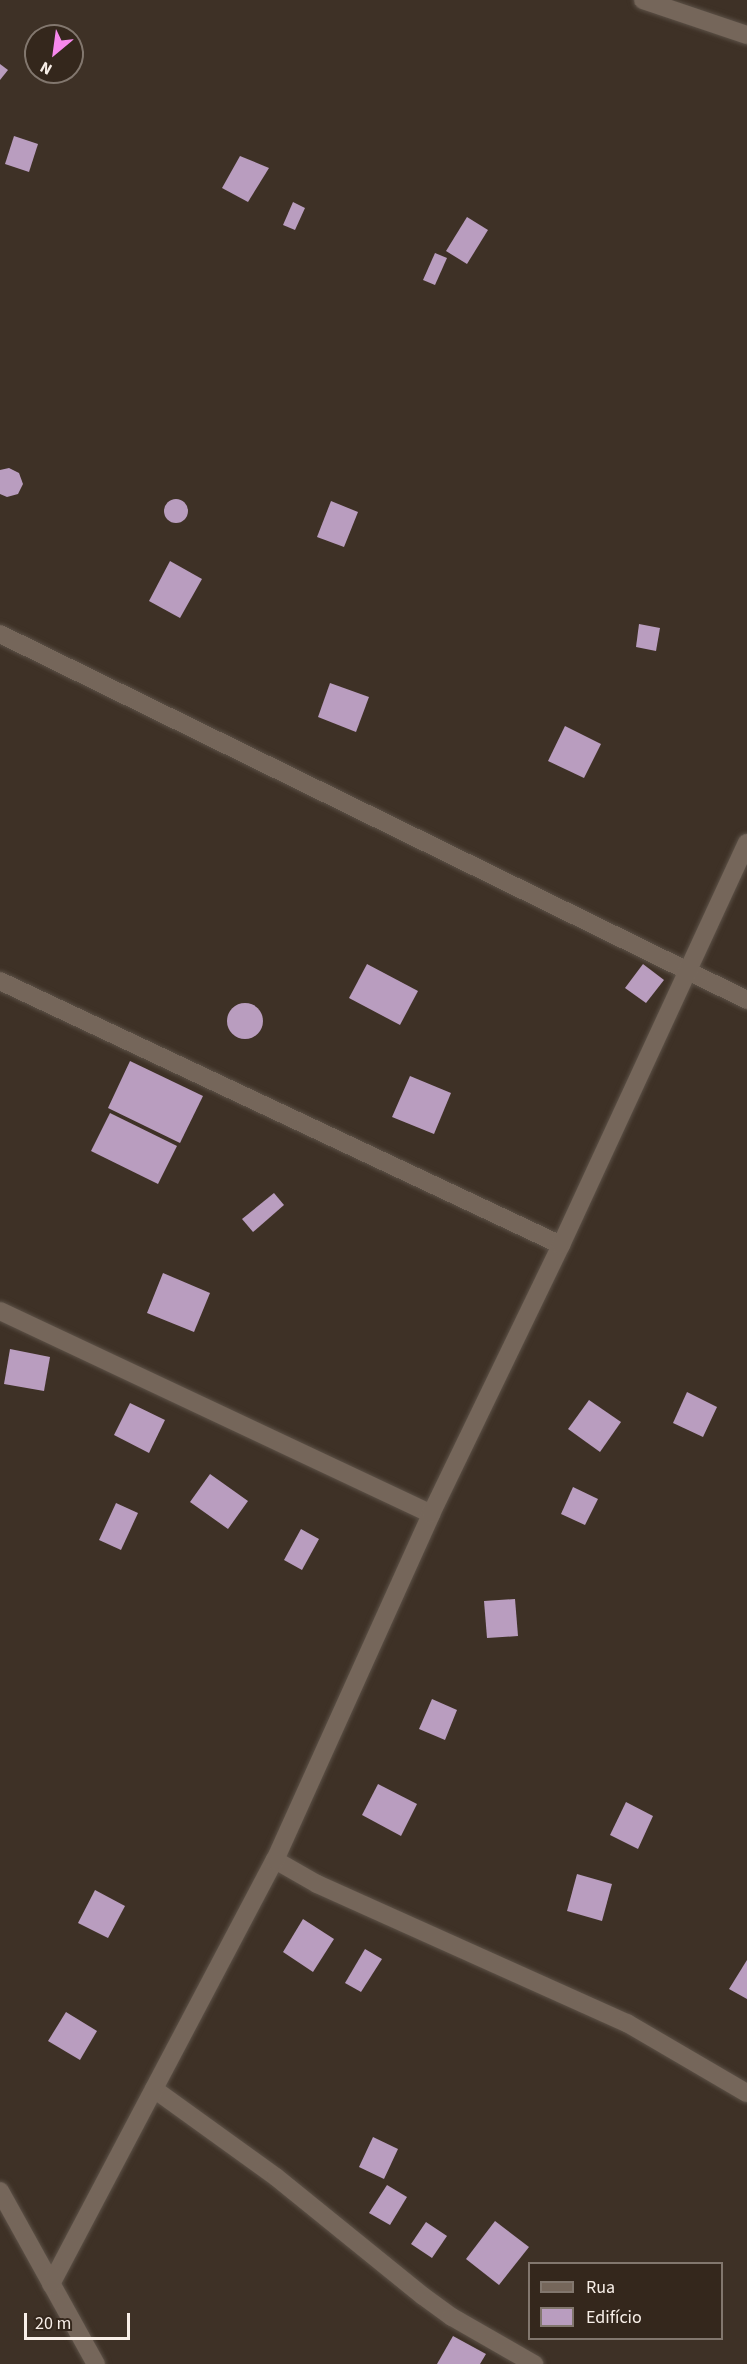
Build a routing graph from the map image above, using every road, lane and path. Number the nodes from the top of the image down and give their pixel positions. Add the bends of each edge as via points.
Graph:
1 (643, 0) edge
2 (747, 35) edge
3 (0, 634) edge
4 (747, 843) edge
5 (688, 972) junction
6 (0, 981) edge
7 (747, 1000) edge
8 (561, 1245) junction
9 (0, 1311) edge
10 (431, 1514) junction
11 (274, 1860) junction
12 (154, 2089) junction
13 (747, 2093) edge
14 (0, 2191) edge
15 (51, 2284) junction
16 (96, 2364) edge
17 (534, 2364) edge

1 - 2 street
3 - 5 street
4 - 5 street
5 - 7 street
5 - 8 street
6 - 8 street
8 - 10 street
9 - 10 street
10 - 11 street
11 - 12 street
11 - 13 street via 317,1884 627,2023
12 - 15 street
12 - 17 street via 276,2177 452,2317
14 - 15 street
15 - 16 street

